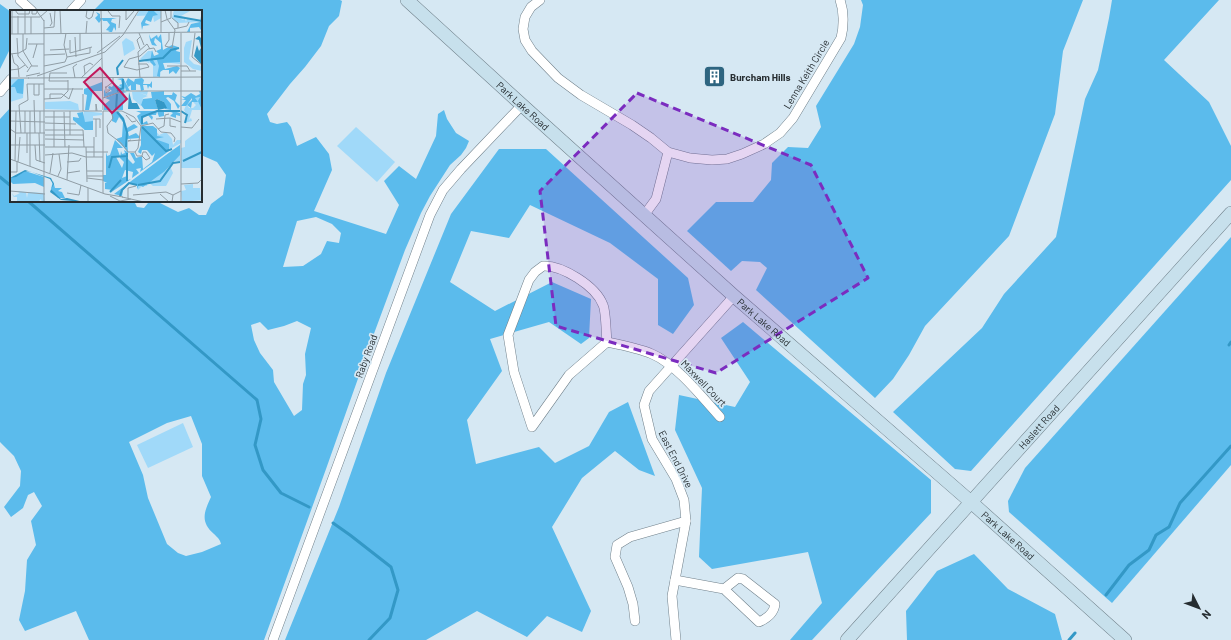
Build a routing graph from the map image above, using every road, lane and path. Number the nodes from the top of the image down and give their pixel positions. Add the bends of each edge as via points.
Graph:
1 (20, 0) edge
2 (81, 0) edge
3 (407, 0) edge
4 (540, 0) edge
5 (840, 0) edge
6 (31, 10) edge
7 (72, 10) edge
8 (10, 80) edge
9 (0, 92) edge
10 (522, 105) junction
11 (668, 152) junction
12 (1231, 213) edge
13 (645, 214) junction
14 (734, 296) junction
15 (607, 342) junction
16 (671, 365) junction
17 (720, 416) dead end
18 (971, 502) junction
19 (686, 521) junction
20 (675, 580) junction
21 (724, 589) junction
22 (635, 621) dead end
23 (273, 640) edge
24 (676, 640) edge
25 (847, 640) edge
26 (1125, 640) edge

1 - 6 street
2 - 7 street
3 - 10 street, Park Lake Road
4 - 11 street, Lenna Keith Circle via 531,7 525,17 523,29 525,40 532,51 558,78 632,125
5 - 11 street, Lenna Keith Circle via 843,23 841,38 793,118 780,133 764,144 727,159 690,158
8 - 9 street
10 - 13 street, Park Lake Road
10 - 23 street, Raby Road via 443,190 430,215
11 - 13 street via 656,199
12 - 18 street, Haslett Road
13 - 14 street, Park Lake Road
14 - 16 street, East End Drive
14 - 18 street, Park Lake Road
15 - 15 street via 569,375 532,427 514,372 508,335 528,280 535,272 543,266 550,266 591,288 603,305
15 - 16 street, Maxwell Court via 653,354
16 - 17 street, Maxwell Court
16 - 19 street, East End Drive via 649,391 644,405 652,439 676,479 684,500
18 - 25 street, Haslett Road
18 - 26 street, Park Lake Road
19 - 20 street, East End Drive
19 - 22 street via 630,537 617,545 615,557 633,604
20 - 21 street
20 - 24 street, East End Drive via 672,596
21 - 21 street via 759,622 774,609 775,604 743,579 738,578

